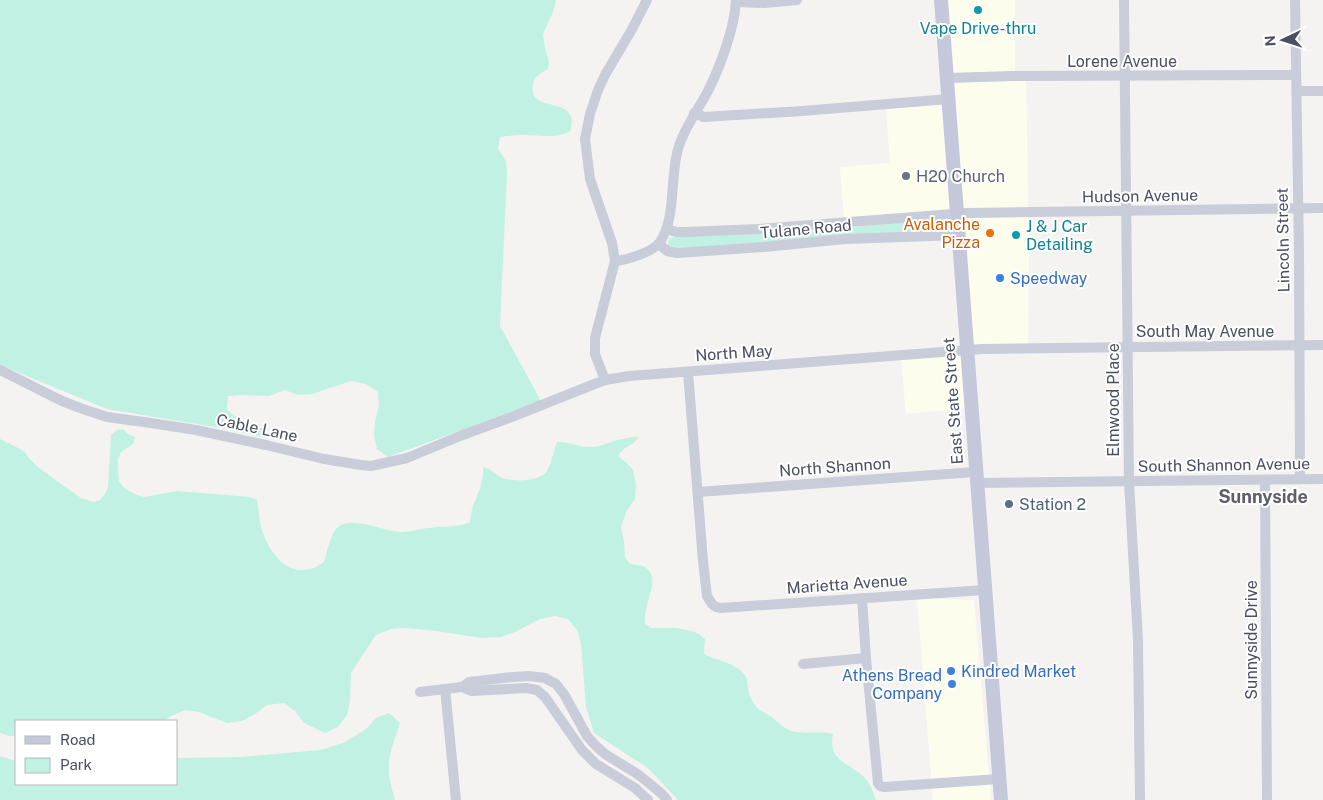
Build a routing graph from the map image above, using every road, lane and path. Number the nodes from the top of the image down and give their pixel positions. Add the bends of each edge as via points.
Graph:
1 (647, 0) edge
2 (797, 0) edge
3 (941, 0) edge
4 (1124, 0) edge
5 (1295, 0) edge
6 (736, 1) edge
7 (1296, 75) junction
8 (1125, 76) junction
9 (948, 78) junction
10 (1296, 91) junction
11 (1323, 91) edge
12 (949, 99) junction
13 (694, 113) junction
14 (1298, 208) junction
15 (1323, 208) edge
16 (1126, 211) junction
17 (958, 214) junction
18 (667, 229) junction
19 (959, 236) junction
20 (659, 244) junction
21 (615, 261) junction
22 (1299, 345) junction
23 (1323, 345) edge
24 (1128, 346) junction
25 (967, 350) junction
26 (0, 370) edge
27 (688, 372) junction
28 (605, 380) junction
29 (510, 418) joint
30 (976, 478) junction
31 (1300, 479) junction
32 (1323, 479) edge
33 (1265, 480) junction
34 (1129, 482) junction
35 (698, 492) junction
36 (984, 590) junction
37 (862, 598) junction
38 (866, 658) junction
39 (803, 664) dead end
40 (462, 687) junction
41 (445, 689) junction
42 (420, 692) dead end
43 (999, 779) junction
44 (456, 800) edge
45 (648, 800) edge
46 (667, 800) edge
47 (1001, 800) edge
48 (1140, 800) edge
49 (1268, 800) edge

1 - 21 street via 598,90 585,139 590,179
2 - 6 street
3 - 9 main road, East State Street
4 - 8 street, Elmwood Place
5 - 7 street, Lincoln Street
6 - 13 street via 720,65
7 - 8 street, Lorene Avenue
7 - 10 street, Lincoln Street
8 - 9 street, Lorene Avenue
8 - 16 street, Elmwood Place
9 - 12 main road, East State Street
10 - 11 street
10 - 14 street, Lincoln Street
12 - 13 street via 713,116
12 - 17 main road, East State Street
13 - 18 street via 678,150
14 - 15 street, Hudson Avenue
14 - 16 street, Hudson Avenue
14 - 22 street, Lincoln Street
16 - 17 street, Hudson Avenue
16 - 24 street, Elmwood Place
17 - 18 street, Tulane Road via 759,229 685,232
17 - 19 main road, East State Street
18 - 20 street
19 - 20 street, Tulane Road via 845,239 677,254
19 - 25 main road, East State Street
20 - 21 street via 633,257
21 - 28 street via 595,338 595,354
22 - 23 street, South May Avenue
22 - 24 street, South May Avenue
22 - 31 street, Lincoln Street
24 - 25 street, South May Avenue
24 - 34 street, Elmwood Place
25 - 27 street, North May
25 - 30 main road, East State Street
26 - 29 street, Cable Lane via 62,401 107,417 196,430 361,466 407,458
27 - 28 street, North May
27 - 35 street
28 - 29 street, North May
30 - 34 street, South Shannon Avenue
30 - 35 street, North Shannon
30 - 36 main road, East State Street
31 - 32 street, South Shannon Avenue
31 - 33 street, South Shannon Avenue
33 - 34 street, South Shannon Avenue
33 - 49 street, Sunnyside Drive
34 - 48 street, Elmwood Place via 1138,640
35 - 37 street, Marietta Avenue via 707,596 716,607
36 - 37 street, Marietta Avenue
36 - 43 main road, East State Street
37 - 38 street
38 - 39 street
38 - 43 street via 880,786
40 - 41 street
40 - 45 street via 471,691 536,690 545,697 582,750 596,764
40 - 46 street via 469,682 529,676 556,684 596,746 639,775
41 - 42 street
41 - 44 street
43 - 47 main road, East State Street

